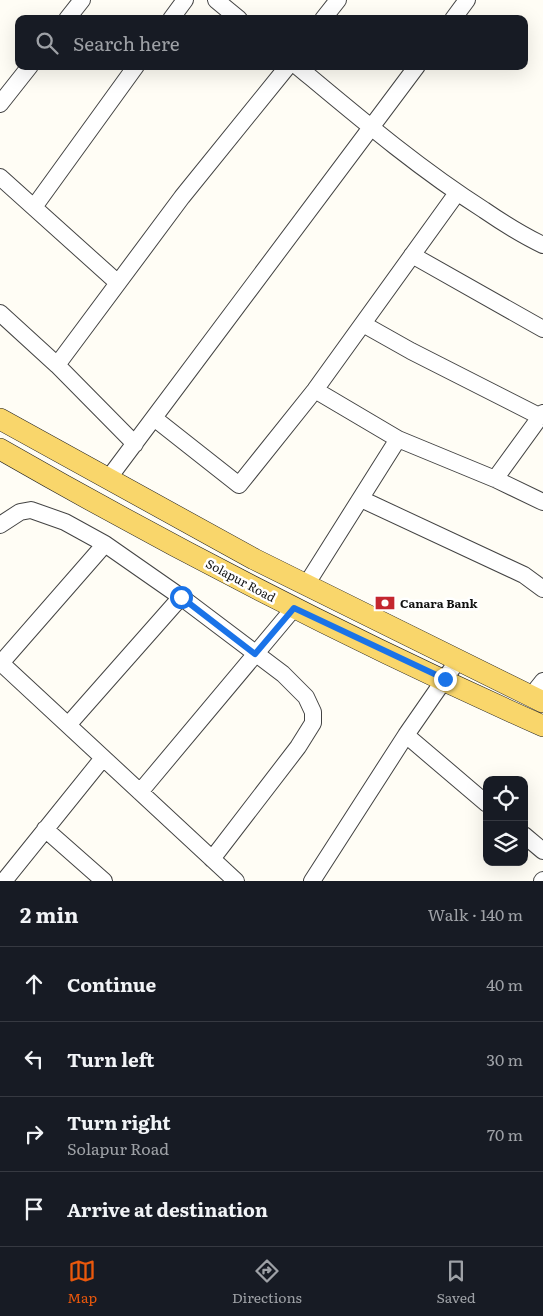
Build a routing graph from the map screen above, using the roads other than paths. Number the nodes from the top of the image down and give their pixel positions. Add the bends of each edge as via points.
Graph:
1 (82, 0) edge
2 (185, 0) edge
3 (216, 0) edge
4 (338, 0) edge
5 (467, 0) edge
6 (70, 15) edge
7 (174, 15) edge
8 (234, 15) edge
9 (327, 15) edge
10 (456, 15) edge
11 (27, 70) edge
12 (133, 70) edge
13 (285, 70) edge
14 (302, 70) edge
15 (414, 70) edge
16 (0, 104) edge
17 (371, 128) junction
18 (0, 177) edge
19 (457, 193) junction
20 (34, 207) junction
21 (543, 245) edge
22 (412, 255) junction
23 (118, 283) junction
24 (0, 313) edge
25 (363, 324) junction
26 (543, 329) edge
27 (57, 365) junction
28 (315, 390) junction
29 (542, 415) edge
30 (154, 418) junction
31 (0, 419) edge
32 (398, 439) junction
33 (135, 444) junction
34 (0, 449) edge
35 (108, 479) junction
36 (495, 479) junction
37 (361, 499) junction
38 (543, 502) edge
39 (0, 525) edge
40 (105, 544) junction
41 (306, 585) junction
42 (543, 589) edge
43 (181, 597) junction
44 (294, 608) junction
45 (255, 654) junction
46 (458, 660) junction
47 (0, 663) edge
48 (445, 679) junction
49 (539, 693) edge
50 (68, 725) junction
51 (543, 726) edge
52 (406, 735) junction
53 (103, 758) junction
54 (140, 792) junction
55 (483, 801) edge
56 (45, 830) junction
57 (528, 838) edge
58 (543, 850) edge
59 (212, 859) junction
60 (4, 881) edge
61 (104, 881) edge
62 (236, 881) edge
63 (312, 881) edge

1 - 6 street
2 - 7 street
3 - 8 street
4 - 9 street
5 - 10 street
11 - 16 street
12 - 20 street
13 - 23 street via 182,197
14 - 17 street
15 - 17 street
17 - 19 street
17 - 30 street
18 - 20 street
19 - 21 street
19 - 22 street
20 - 23 street
22 - 25 street
22 - 26 street
23 - 27 street
24 - 27 street
25 - 28 street
25 - 29 street
27 - 33 street
28 - 30 street via 239,485
28 - 32 street
29 - 36 street
30 - 33 street
31 - 35 main road
32 - 36 street
32 - 37 street
33 - 35 street
34 - 44 main road, Solapur Road via 93,503
35 - 41 main road
36 - 38 street
37 - 41 street
37 - 42 street via 524,575
39 - 40 street via 20,512 31,510 65,522
40 - 43 street
40 - 47 street
41 - 46 main road
43 - 45 street
43 - 50 street
44 - 45 street
44 - 48 main road, Solapur Road
45 - 54 street
45 - 59 street via 283,674 306,697 313,712 313,723
46 - 48 street
46 - 49 main road
47 - 50 street
48 - 51 main road, Solapur Road
48 - 52 street
50 - 53 street
52 - 55 street
52 - 63 street
53 - 54 street
53 - 56 street
54 - 59 street
56 - 60 street
56 - 61 street
57 - 58 street
59 - 62 street

